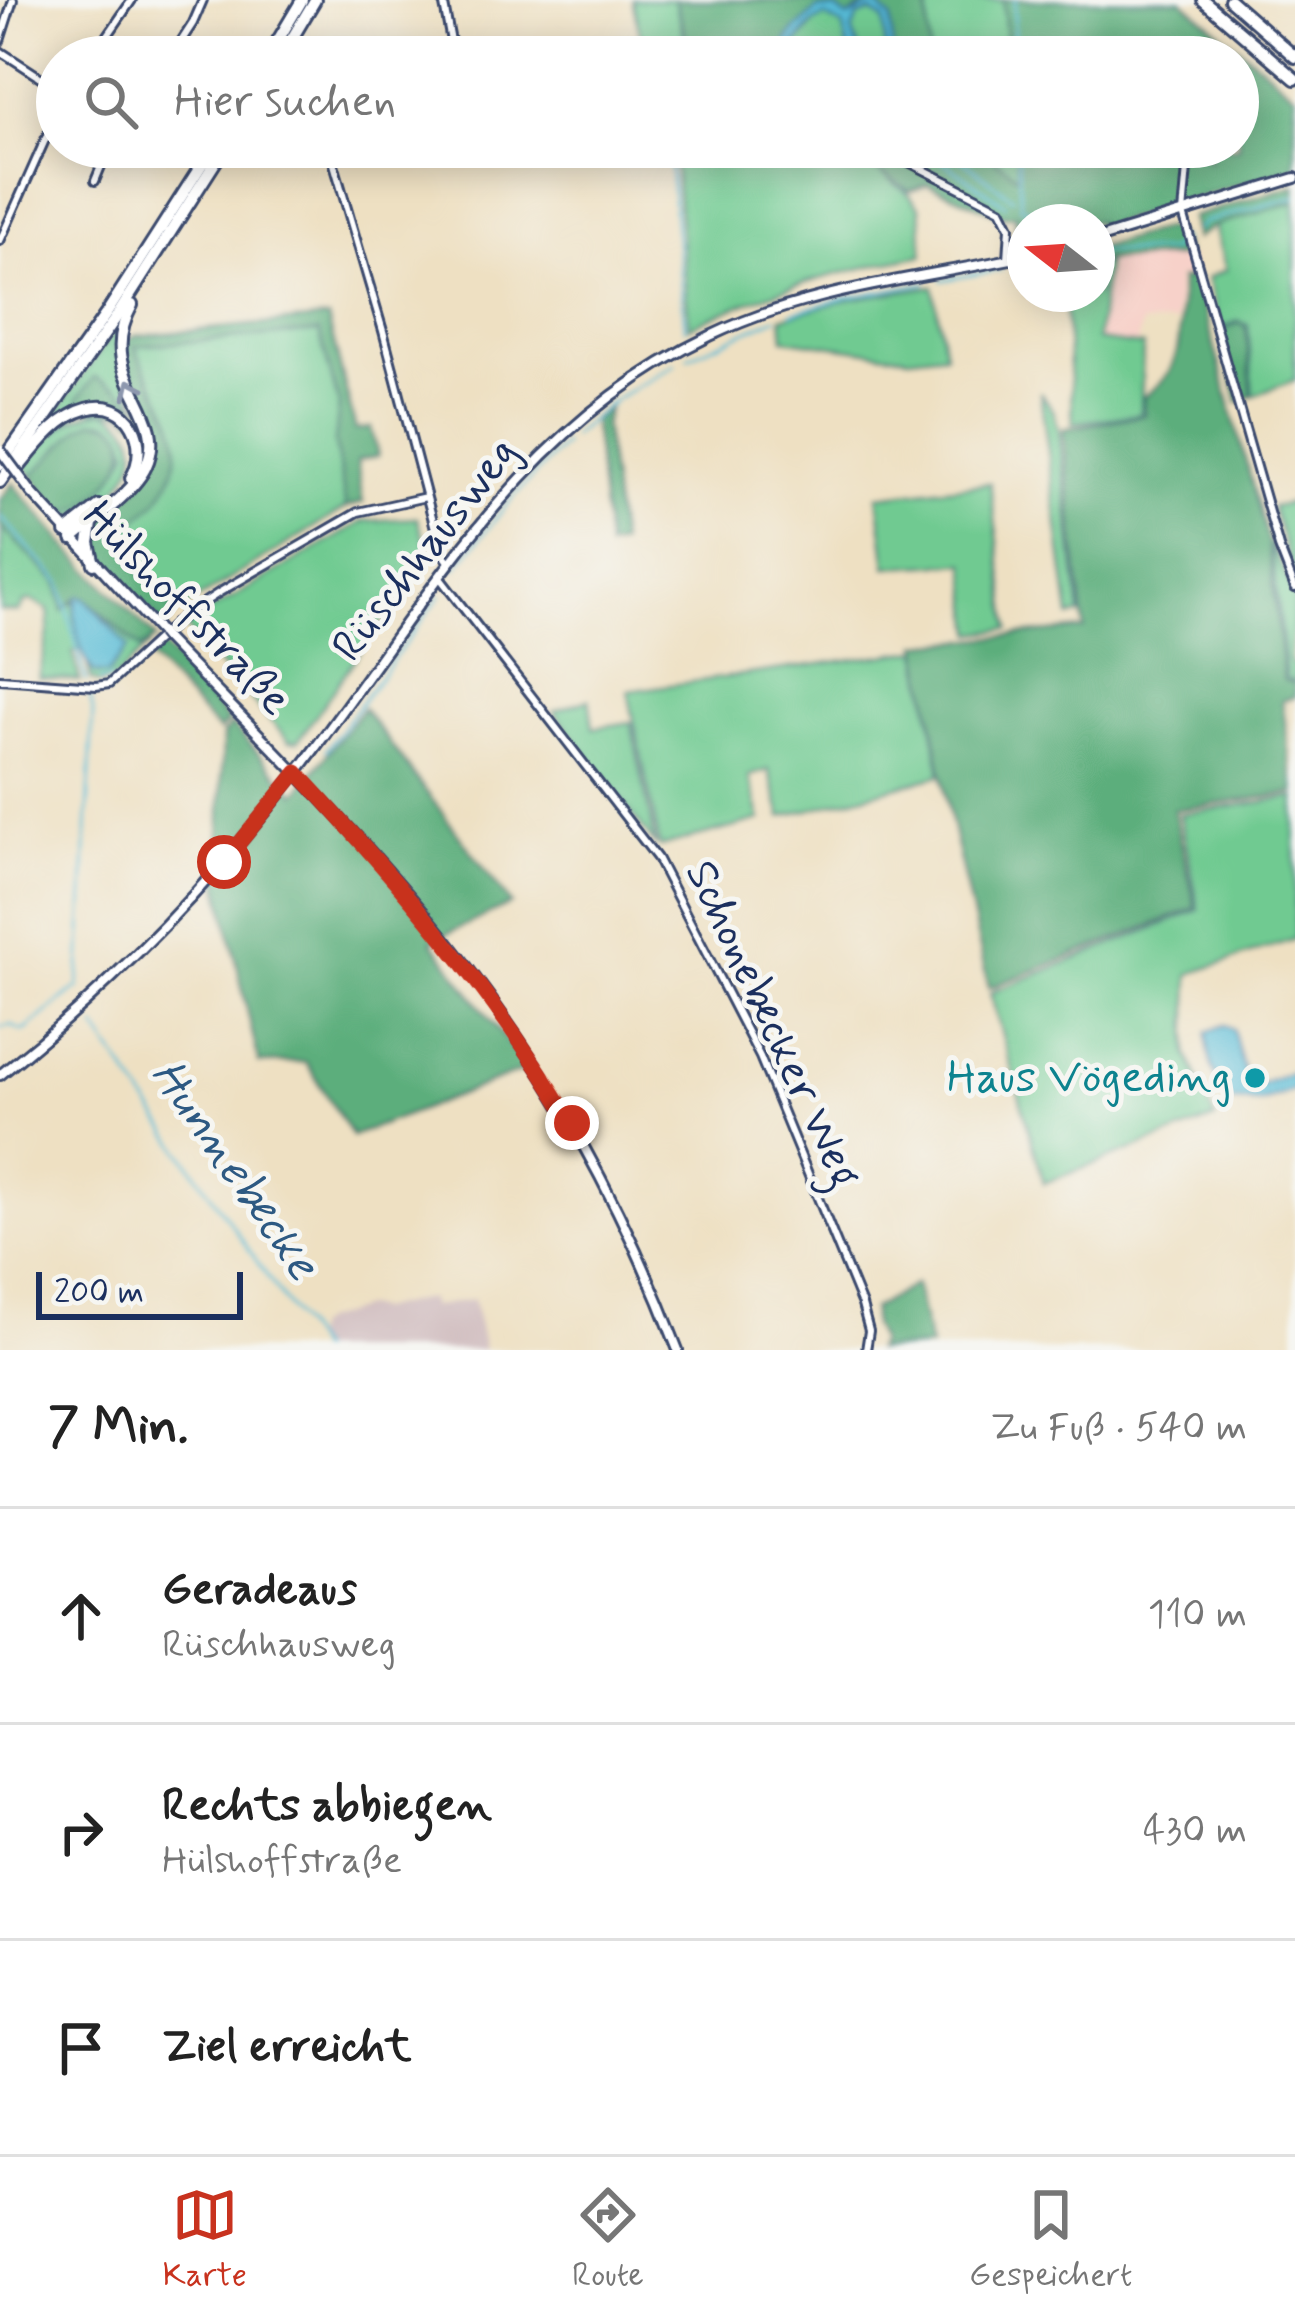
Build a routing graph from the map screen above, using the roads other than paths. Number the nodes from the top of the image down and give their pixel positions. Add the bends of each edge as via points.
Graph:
1 (13, 0) edge
2 (131, 0) edge
3 (302, 0) edge
4 (315, 0) edge
5 (442, 0) edge
6 (1204, 0) edge
7 (1229, 0) edge
8 (198, 1) edge
9 (107, 36) edge
10 (185, 36) edge
11 (281, 36) edge
12 (293, 36) edge
13 (450, 36) edge
14 (1245, 36) edge
15 (0, 41) edge
16 (1259, 48) edge
17 (0, 52) edge
18 (1295, 57) edge
19 (36, 75) edge
20 (1295, 79) edge
21 (36, 160) edge
22 (100, 168) edge
23 (199, 168) edge
24 (212, 168) edge
25 (335, 168) edge
26 (920, 168) edge
27 (1187, 168) edge
28 (1295, 178) edge
29 (95, 181) dead end
30 (190, 204) junction
31 (1183, 213) junction
32 (1007, 221) edge
33 (1115, 234) edge
34 (0, 241) edge
35 (1007, 260) edge
36 (51, 394) junction
37 (0, 452) edge
38 (0, 465) edge
39 (0, 482) edge
40 (0, 493) edge
41 (426, 496) junction
42 (93, 520) junction
43 (69, 536) junction
44 (94, 564) junction
45 (450, 564) junction
46 (440, 578) junction
47 (1295, 588) edge
48 (0, 679) edge
49 (297, 772) junction
50 (0, 1075) edge
51 (678, 1350) edge
52 (866, 1350) edge

1 - 15 street
2 - 9 street
3 - 11 highway
4 - 12 highway
5 - 13 street
6 - 14 highway
7 - 18 highway
8 - 10 street
16 - 20 highway
17 - 19 street
21 - 34 street
22 - 29 street
23 - 36 highway
24 - 30 highway
25 - 41 street
26 - 32 street via 1001,209
27 - 31 street
28 - 31 main road
30 - 39 highway
42 -> 30 highway via 139,478 150,455 119,341
31 - 33 main road
31 - 47 street
35 - 45 main road, Rüschhausweg via 825,294 683,350 556,440
36 - 37 highway
36 - 38 highway
37 - 43 main road, Hülshoffstraße, bridge
40 - 43 highway via 67,418 95,407 120,413 140,441 135,470
41 - 45 street
41 - 48 street, Rüschhausweg via 329,527 200,604 122,676 96,686
42 - 43 highway
42 - 44 highway
43 - 44 main road, Hülshoffstraße
44 - 49 main road, Hülshoffstraße
45 - 46 main road, Rüschhausweg
46 - 49 main road, Rüschhausweg
46 - 52 street, Schonebecker Weg via 661,866 773,1084 862,1305
49 - 50 main road, Rüschhausweg via 138,955
49 - 51 main road, Hülshoffstraße via 434,925 542,1073 608,1188

